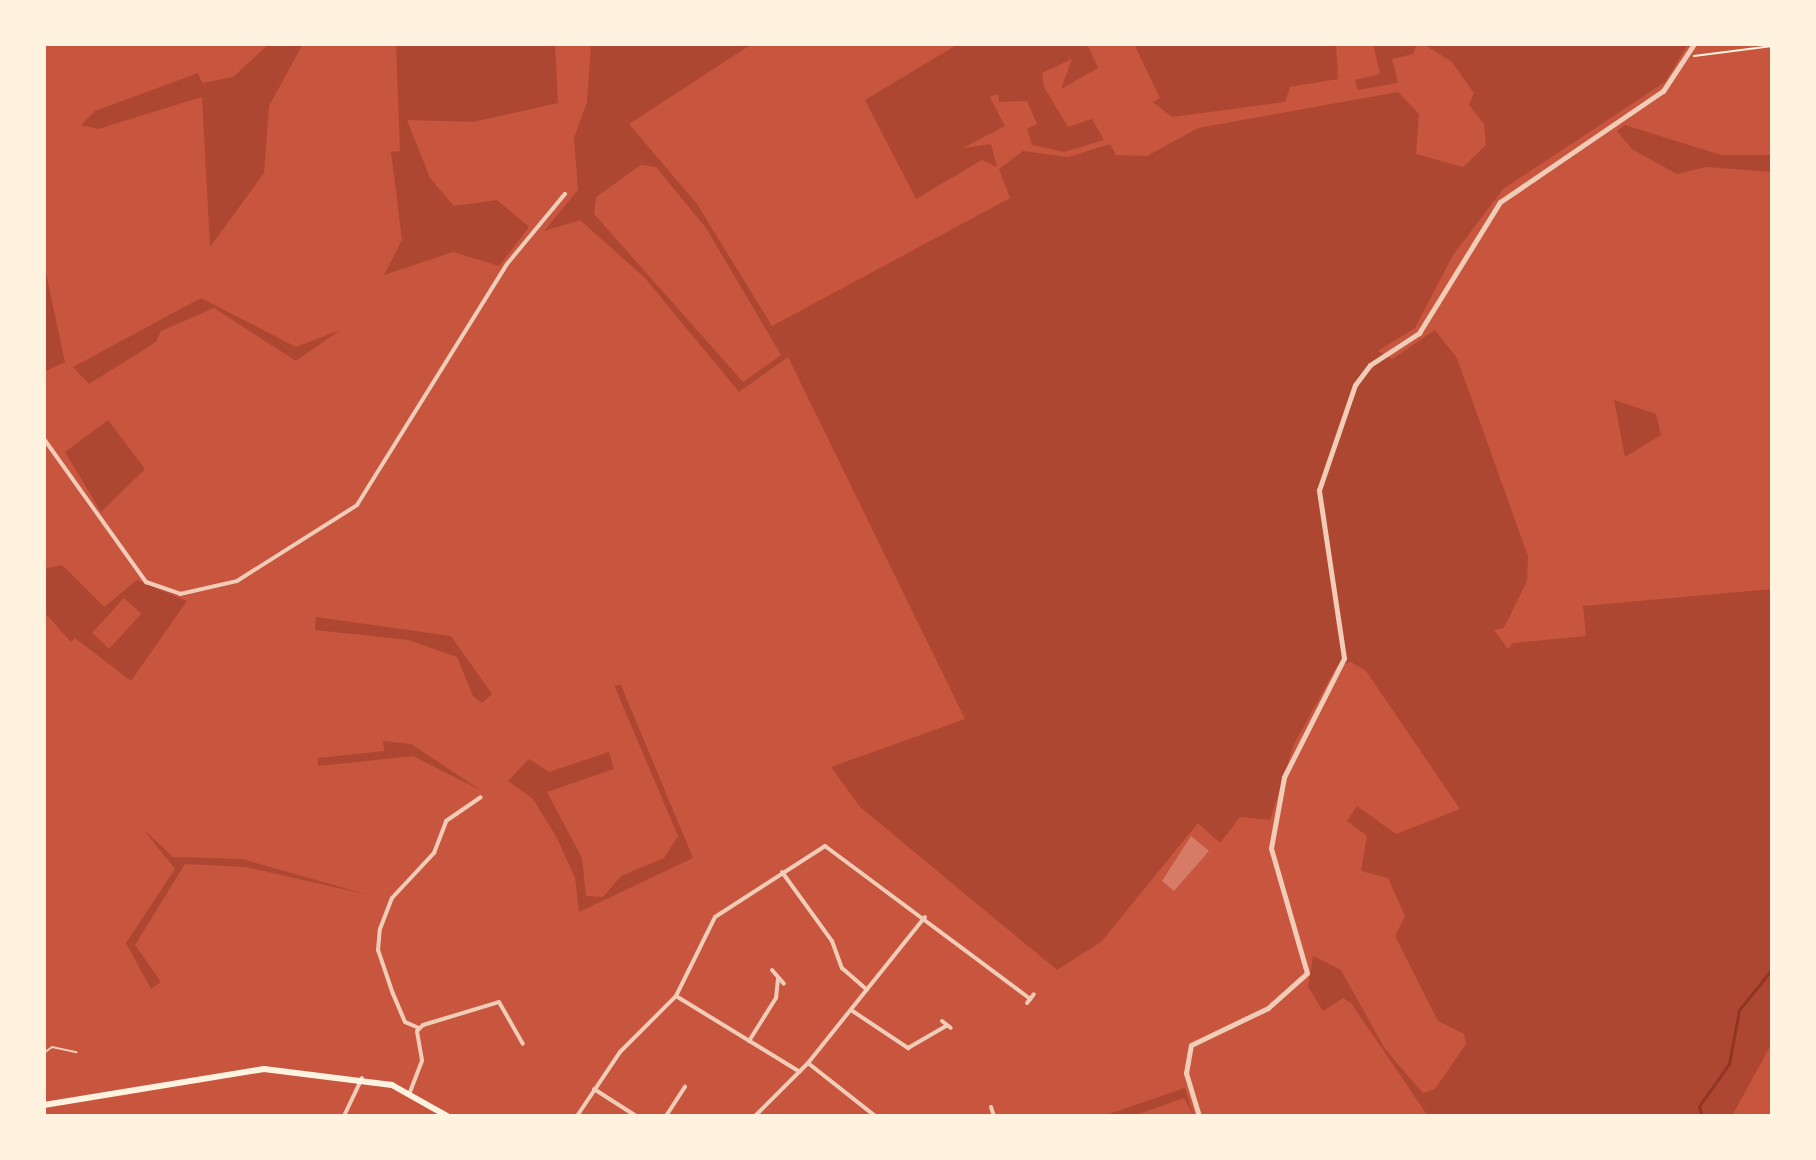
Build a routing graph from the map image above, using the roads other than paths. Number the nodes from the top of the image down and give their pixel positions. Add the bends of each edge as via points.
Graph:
1 (1694, 44) edge
2 (565, 194) dead end
3 (44, 439) edge
4 (481, 797) dead end
5 (782, 872) junction
6 (925, 917) junction
7 (772, 970) dead end
8 (778, 978) junction
9 (784, 984) dead end
10 (867, 990) junction
11 (1034, 994) dead end
12 (676, 996) junction
13 (851, 1010) junction
14 (946, 1025) dead end
15 (419, 1028) junction
16 (749, 1041) junction
17 (523, 1044) dead end
18 (76, 1052) dead end
19 (44, 1053) edge
20 (808, 1063) junction
21 (800, 1072) junction
22 (362, 1078) junction
23 (594, 1089) junction
24 (685, 1090) dead end
25 (410, 1092) junction
26 (44, 1105) edge
27 (991, 1107) dead end
28 (344, 1116) edge
29 (447, 1116) edge
30 (577, 1116) edge
31 (636, 1116) edge
32 (666, 1116) edge
33 (755, 1116) edge
34 (875, 1116) edge
35 (994, 1116) edge
36 (1199, 1116) edge

1 - 36 street via 1663,91 1500,202 1432,316 1359,376 1321,472 1319,504 1344,658 1291,761 1271,853 1307,973 1268,1008 1217,1026 1191,1045 1186,1073
2 - 3 street via 507,264 357,505 237,581 180,594 146,582 74,490
4 - 15 street via 446,821 434,853 392,898 380,929 378,950 393,994 405,1022
5 - 6 street via 834,846
5 - 10 street via 832,941 842,968
5 - 12 street via 715,917
6 - 10 street
6 - 11 street via 1028,1001
7 - 8 street
8 - 9 street
8 - 16 street via 776,998
10 - 13 street
12 - 16 street
12 - 23 street
13 - 14 street via 908,1048
13 - 20 street
15 - 17 street via 499,1002
15 - 25 street via 422,1060
16 - 21 street
18 - 19 lane via 52,1047
20 - 21 street
20 - 34 street
21 - 33 street
22 - 25 main road
22 - 26 main road via 248,1070
22 - 28 street
23 - 30 street
23 - 31 street
24 - 32 street
25 - 29 main road
27 - 35 street

